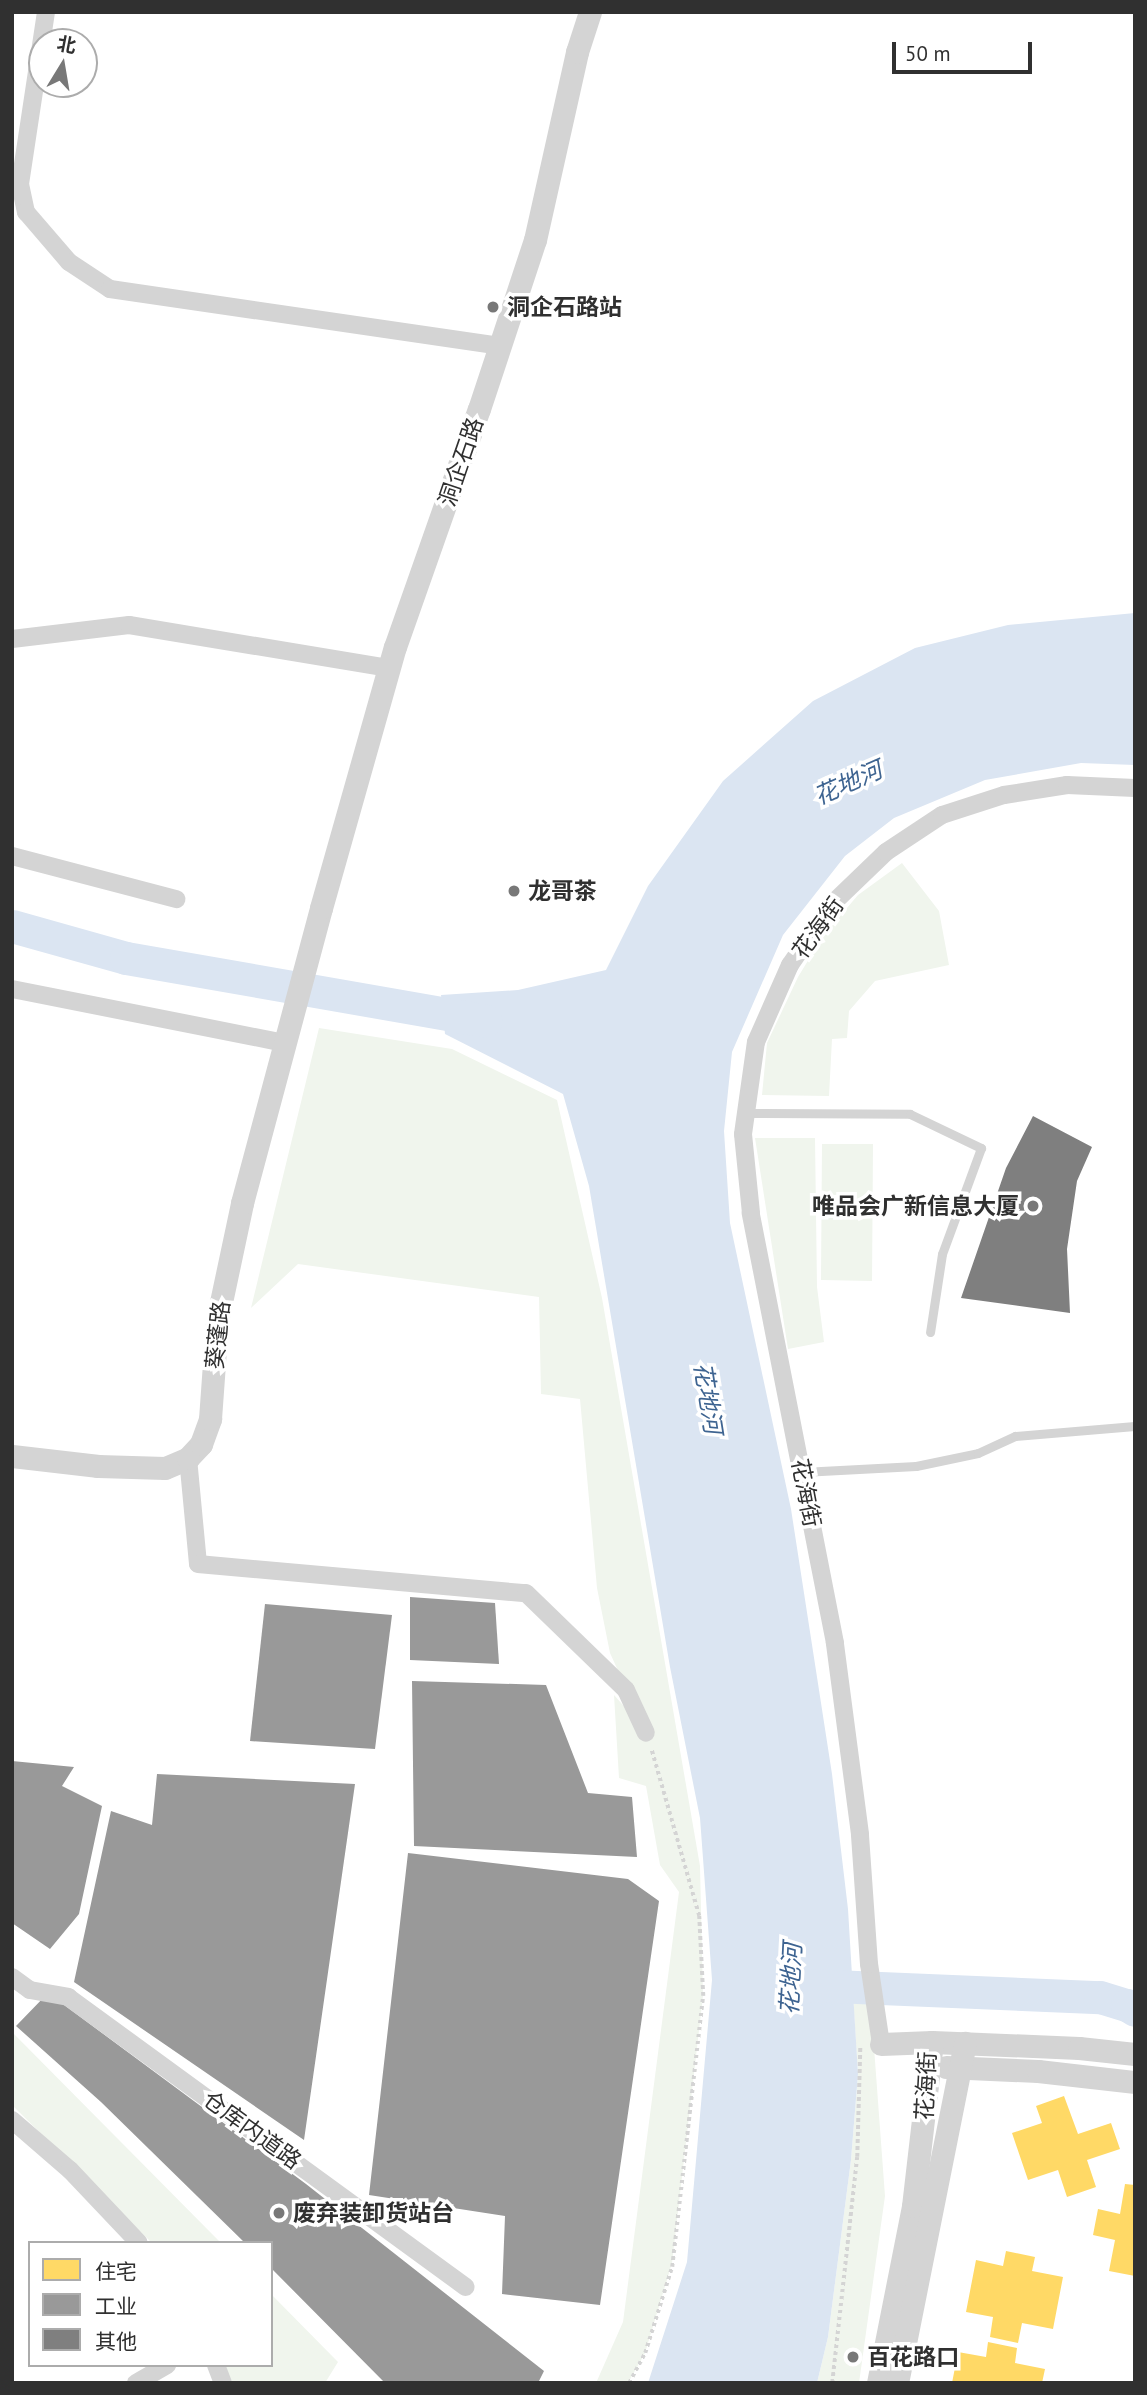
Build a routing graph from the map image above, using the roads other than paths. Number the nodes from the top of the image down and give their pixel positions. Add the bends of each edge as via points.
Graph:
1 (46, 12) edge
2 (590, 12) edge
3 (500, 346) junction
4 (12, 639) edge
5 (389, 668) junction
6 (1135, 788) edge
7 (12, 856) edge
8 (176, 899) dead end
9 (321, 908) joint
10 (12, 989) edge
11 (285, 1039) junction
12 (746, 1113) junction
13 (930, 1332) dead end
14 (1135, 1426) edge
15 (12, 1456) edge
16 (188, 1458) junction
17 (802, 1472) junction
18 (646, 1734) road end
19 (12, 1977) edge
20 (871, 2040) joint
21 (932, 2042) junction
22 (965, 2043) junction
23 (1135, 2054) edge
24 (930, 2067) junction
25 (961, 2068) junction
26 (1135, 2082) edge
27 (12, 2120) edge
28 (137, 2241) edge
29 (466, 2287) dead end
30 (164, 2367) edge
31 (136, 2383) edge
32 (878, 2383) edge
33 (897, 2383) edge

1 - 3 street via 20,184 26,212 69,262 110,289
2 - 3 street, 洞企石路 via 534,240
3 - 5 street, 洞企石路
4 - 5 street via 130,625
5 - 9 street, 洞企石路
6 - 12 street, 花海街 via 1067,785 1004,795 942,816 886,852 832,904 790,965 756,1042
7 - 8 street
9 - 11 street, 葵蓬路
10 - 11 street
11 - 16 street, 葵蓬路 via 228,1265 217,1321 210,1419 201,1444
12 - 13 lane via 910,1114 981,1148 942,1254
12 - 17 street, 花海街 via 743,1134 751,1213
14 - 17 lane via 1015,1436 978,1453 916,1466
15 - 16 street via 137,1469 165,1468
16 - 18 street via 198,1564 526,1593 626,1689
17 - 20 street, 花海街 via 847,1724 865,1880
19 - 29 street, 仓库内道路 via 30,1990 68,1997
20 - 21 street, 花海街
21 - 22 street
21 - 24 street, 花海街
22 - 23 street
22 - 25 street, 花海街
24 - 25 street
24 - 32 street, 花海街 via 913,2206
25 - 26 street
25 - 33 street, 花海街
27 - 28 street via 70,2170
30 - 31 street

